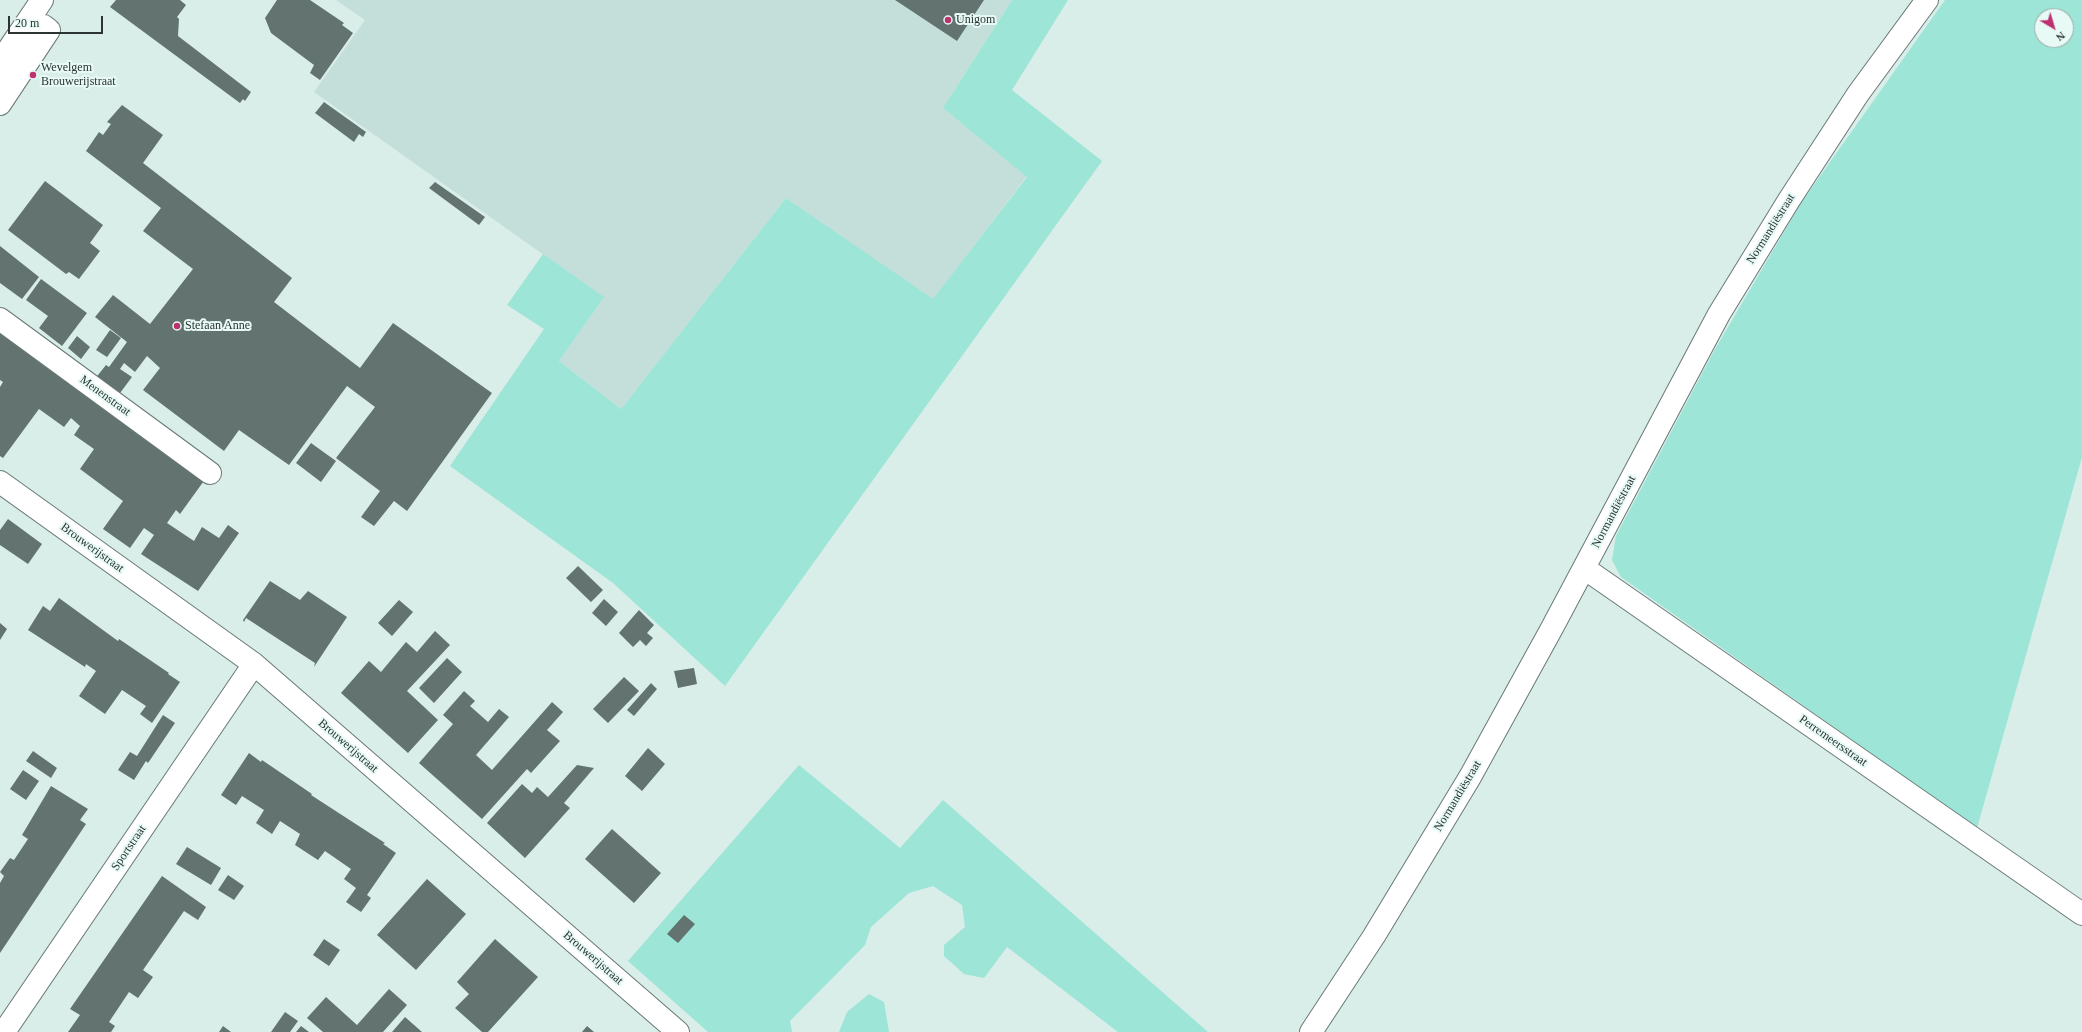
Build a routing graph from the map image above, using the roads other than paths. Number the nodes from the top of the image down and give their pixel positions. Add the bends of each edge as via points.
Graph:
1 (42, 0) edge
2 (1927, 0) edge
3 (0, 62) edge
4 (0, 86) edge
5 (0, 104) edge
6 (0, 319) edge
7 (210, 473) dead end
8 (0, 482) edge
9 (1584, 568) junction
10 (254, 664) junction
11 (2082, 914) edge
12 (4, 1032) edge
13 (678, 1032) edge
14 (1311, 1032) edge

1 - 3 street
2 - 9 street, Normandiëstraat via 1858,94 1719,314
4 - 5 street via 40,27 44,26 49,30
6 - 7 street, Menenstraat
8 - 10 street, Brouwerijstraat
9 - 11 street, Perremeersstraat
9 - 14 street, Normandiëstraat via 1470,777 1374,936
10 - 12 street, Sportstraat
10 - 13 street, Brouwerijstraat

